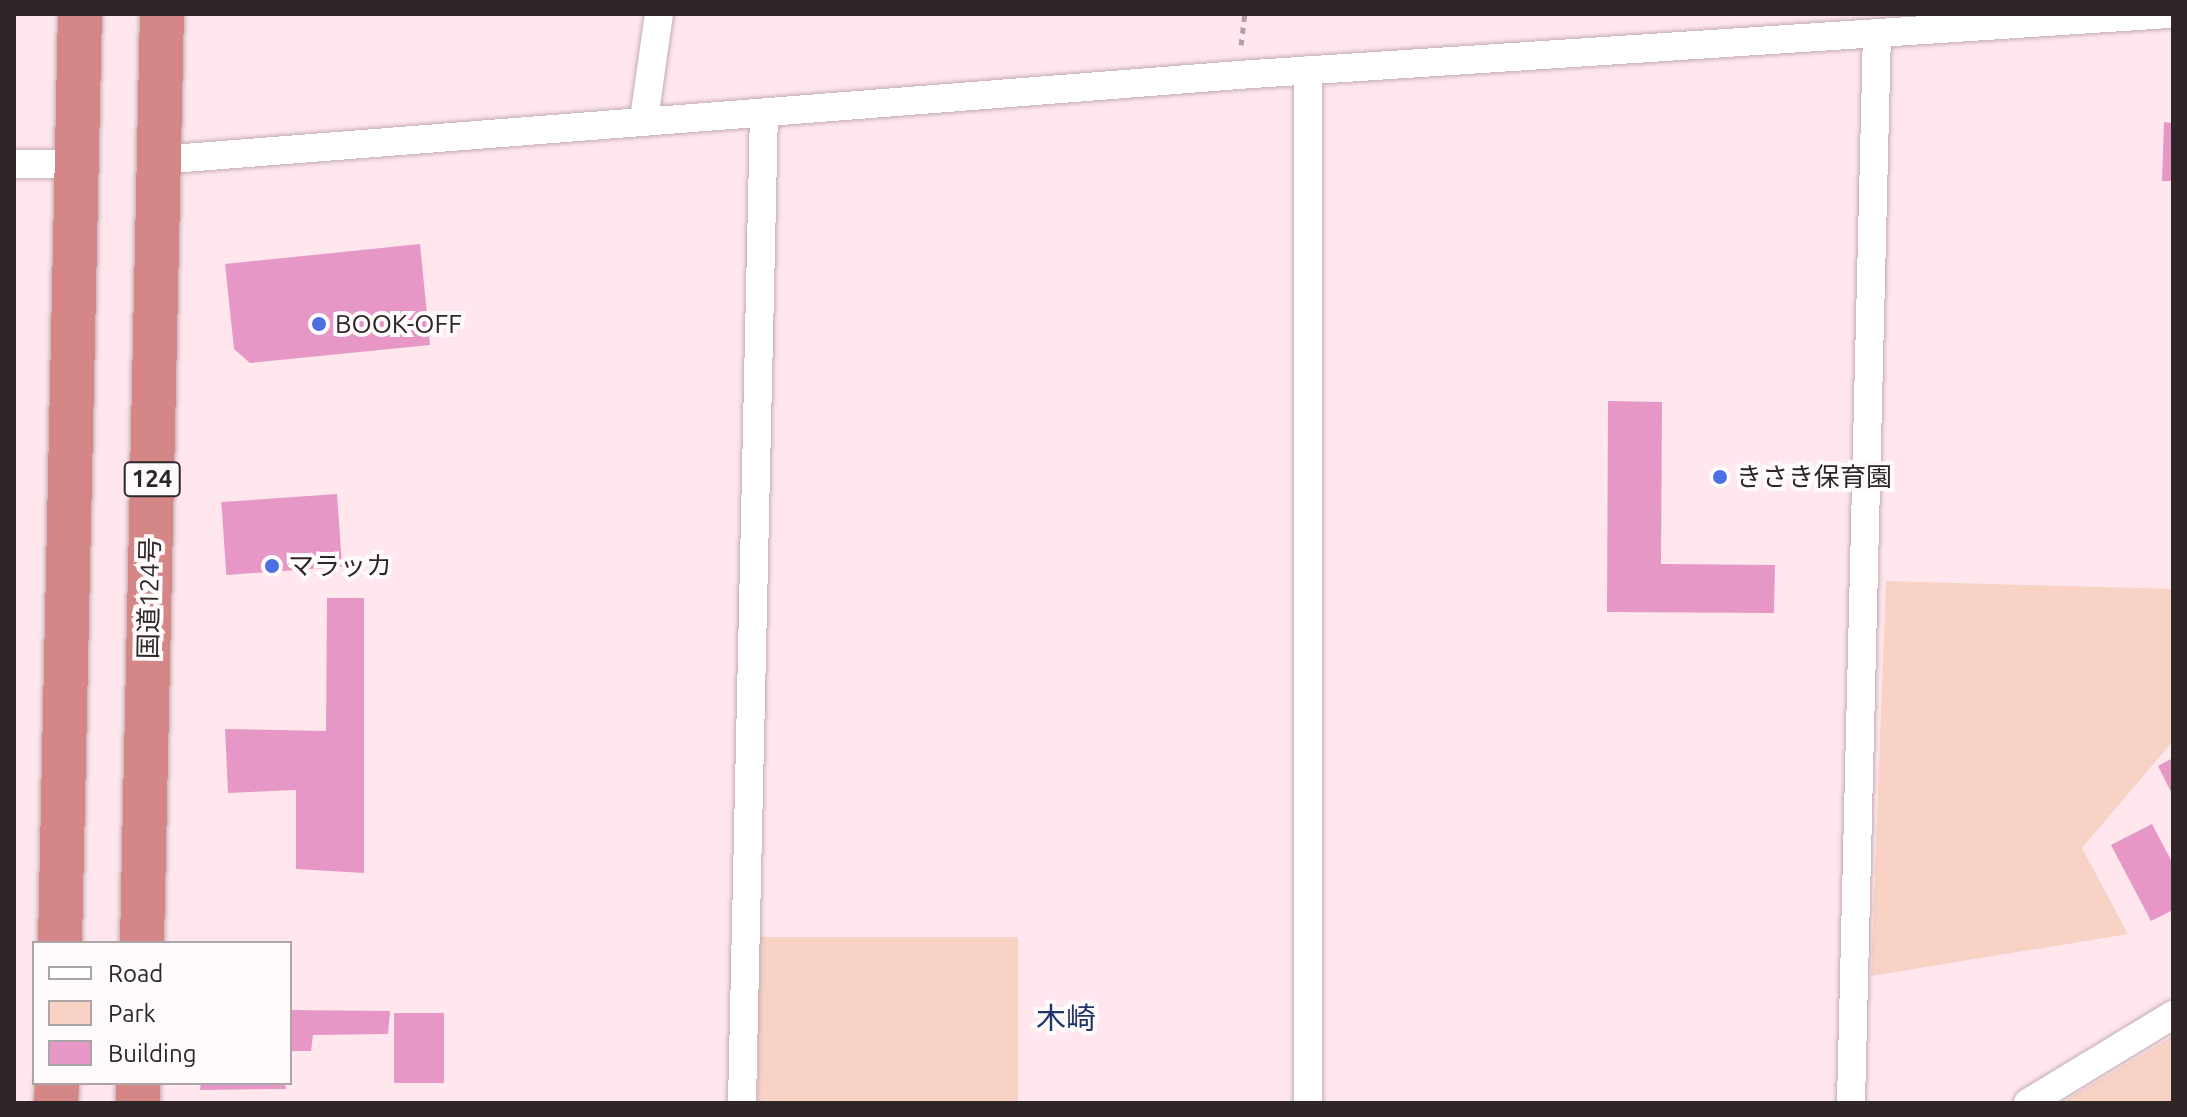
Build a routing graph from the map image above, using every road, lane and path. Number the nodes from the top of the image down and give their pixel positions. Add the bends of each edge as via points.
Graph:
1 (80, 14) edge
2 (162, 14) edge
3 (659, 14) edge
4 (2169, 14) edge
5 (1877, 34) junction
6 (1308, 70) junction
7 (764, 113) junction
8 (644, 119) junction
9 (159, 160) junction
10 (14, 164) edge
11 (77, 164) junction
12 (60, 941) edge
13 (142, 941) edge
14 (2173, 1015) edge
15 (742, 1103) edge
16 (1308, 1103) edge
17 (1851, 1103) edge
18 (2028, 1103) edge

1 - 11 highway
2 - 9 highway, 国道124号 / 124
3 - 8 street
4 - 5 street
5 - 6 street
5 - 17 street
6 - 7 street
6 - 16 street
7 - 8 street
7 - 15 street
8 - 9 street
9 - 13 highway, 国道124号 / 124
10 - 11 street
11 - 12 highway
14 - 18 street

